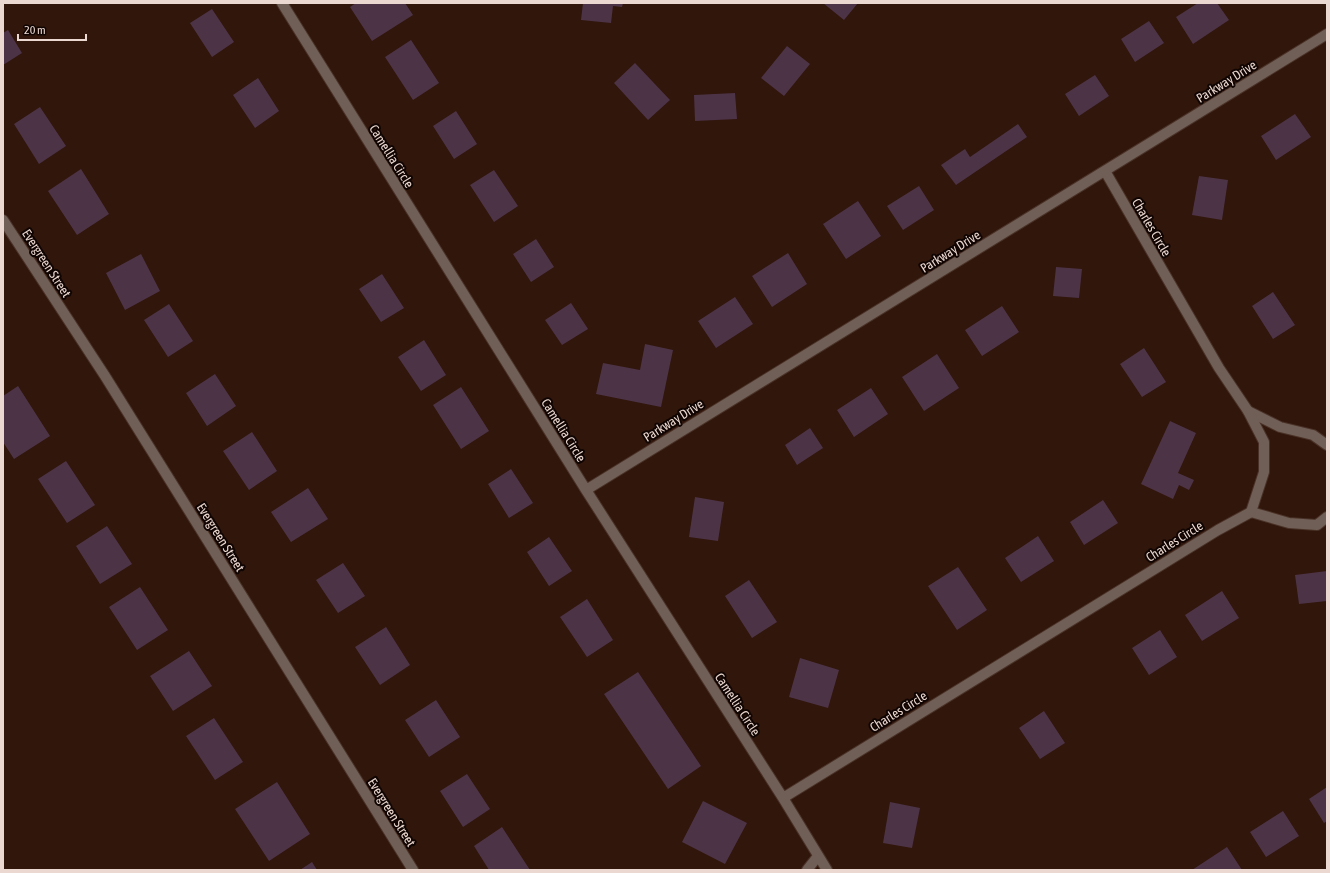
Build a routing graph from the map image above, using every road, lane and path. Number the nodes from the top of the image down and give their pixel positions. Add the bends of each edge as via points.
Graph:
1 (282, 3) edge
2 (1327, 34) edge
3 (1105, 171) junction
4 (3, 220) edge
5 (1248, 412) junction
6 (1327, 445) edge
7 (586, 490) junction
8 (1251, 512) junction
9 (1327, 517) edge
10 (783, 798) junction
11 (818, 856) junction
12 (413, 870) edge
13 (807, 870) edge
14 (827, 870) edge

1 - 7 street, Camellia Circle
2 - 3 street, Parkway Drive
3 - 5 street, Charles Circle via 1219,368
3 - 7 street, Parkway Drive
4 - 12 street, Evergreen Street via 105,376
5 - 6 street via 1280,427 1312,435
5 - 8 street, Charles Circle via 1264,442 1264,472
7 - 10 street, Camellia Circle
8 - 9 street via 1289,523 1317,525
8 - 10 street, Charles Circle
10 - 11 street, Camellia Circle
11 - 13 street
11 - 14 street, Camellia Circle

